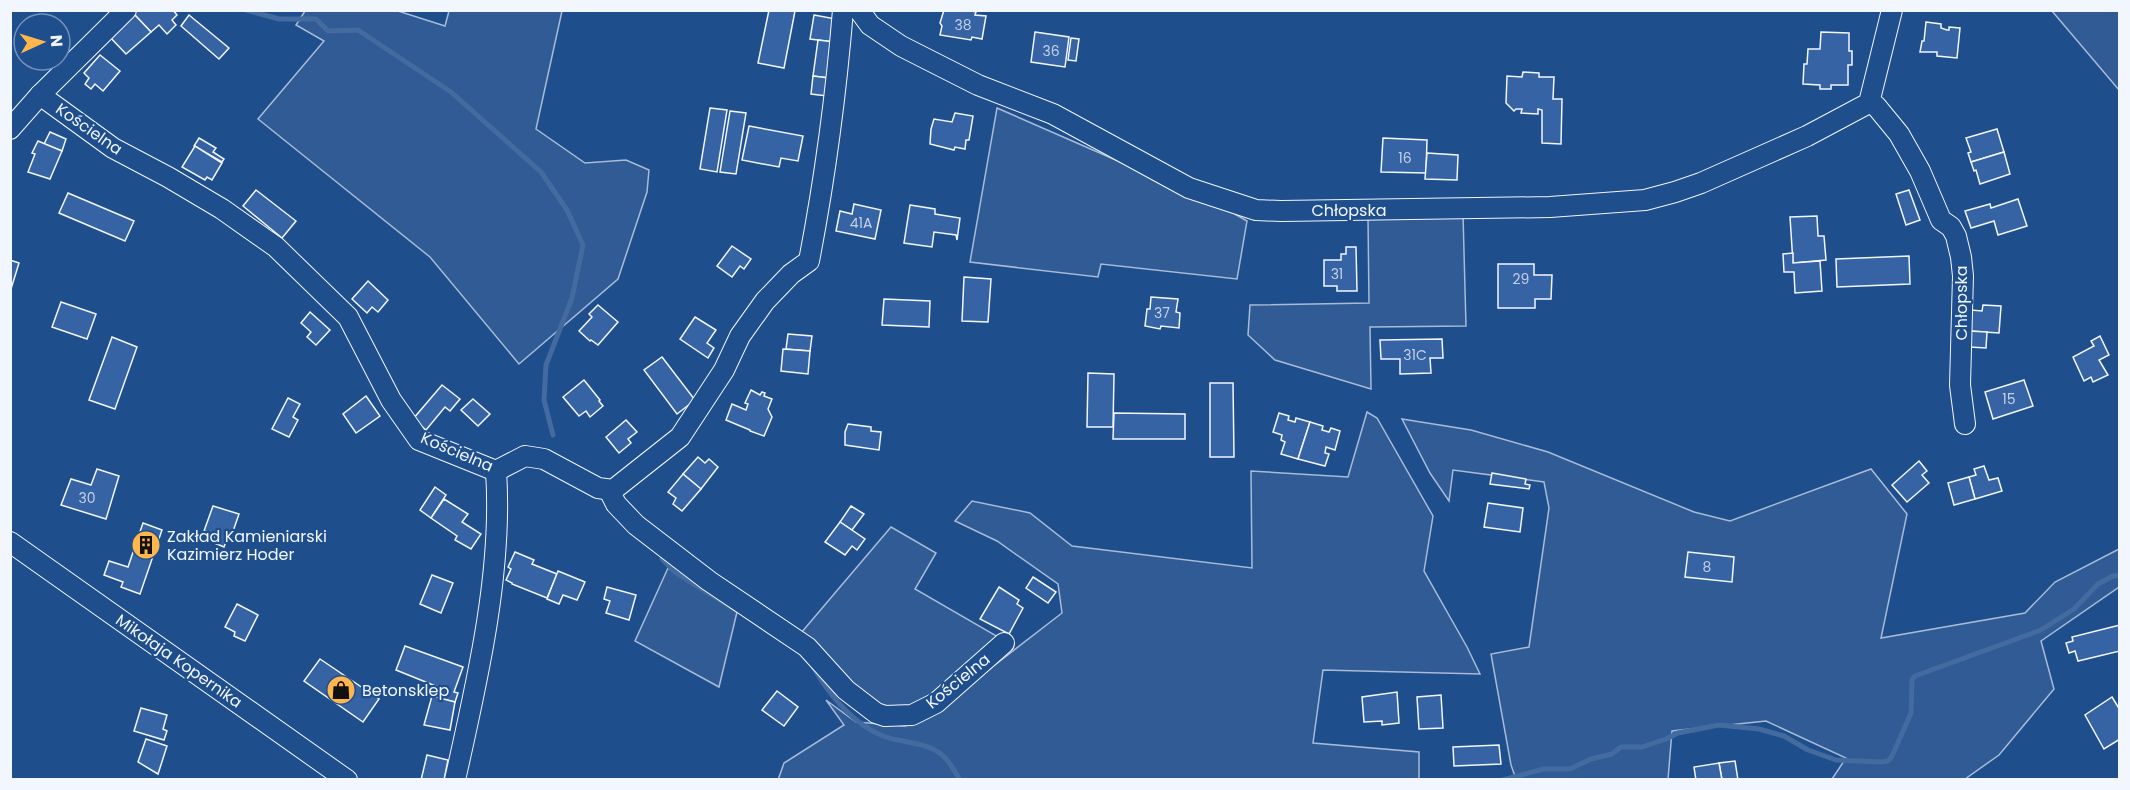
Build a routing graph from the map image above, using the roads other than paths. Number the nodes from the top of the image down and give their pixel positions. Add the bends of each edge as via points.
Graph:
1 (126, 10) edge
2 (843, 10) edge
3 (859, 10) edge
4 (1892, 10) edge
5 (39, 95) junction
6 (1869, 103) junction
7 (10, 129) edge
8 (1965, 424) dead end
9 (496, 471) junction
10 (609, 489) junction
11 (10, 542) edge
12 (1004, 643) dead end
13 (347, 780) edge
14 (455, 780) edge

1 - 5 street
2 - 10 street via 836,95 809,261 765,301 680,437 613,490
3 - 6 street, Chłopska via 870,25 901,46 978,85 1053,114 1189,188 1256,210 1550,207 1644,200 1701,183 1807,136
4 - 6 street
5 - 7 street
5 - 9 street, Kościelna via 113,148 222,209 276,247 348,317 391,400 418,440
6 - 8 street, Chłopska via 1899,134 1941,220 1956,236 1963,276 1960,385
9 - 10 street, Kościelna via 525,456 544,459 598,488
9 - 14 street via 498,503 489,608
10 - 12 street, Kościelna via 616,504 636,525 709,581 807,647 846,690 876,713 912,715 936,703
11 - 13 street, Mikołaja Kopernika

